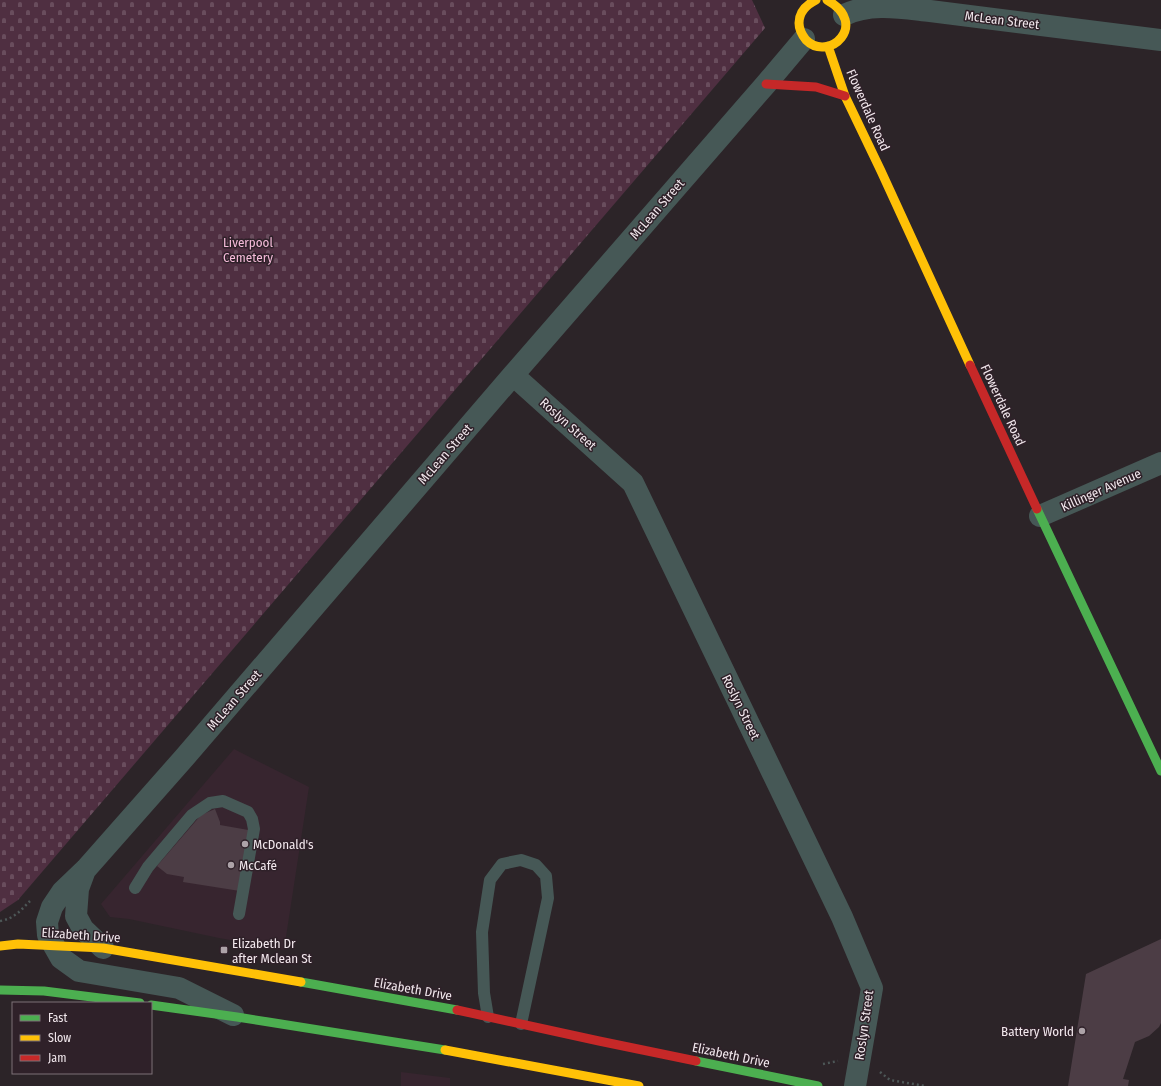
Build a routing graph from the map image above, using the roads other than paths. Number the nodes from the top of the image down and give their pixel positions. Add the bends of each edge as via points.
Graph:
1 (827, 0) edge
2 (811, 1) edge
3 (844, 15) junction
4 (804, 39) junction
5 (1161, 40) edge
6 (828, 46) junction
7 (766, 84) junction
8 (844, 96) junction
9 (513, 375) junction
10 (1161, 463) edge
11 (1040, 516) junction
12 (1161, 771) edge
13 (86, 869) junction
14 (135, 888) dead end
15 (239, 914) dead end
16 (53, 945) junction
17 (0, 946) edge
18 (103, 948) junction
19 (0, 990) edge
20 (132, 1002) edge
21 (152, 1004) edge
22 (237, 1017) junction
23 (488, 1017) junction
24 (521, 1024) junction
25 (640, 1086) edge
26 (818, 1086) edge
27 (855, 1086) edge

1 - 3 main road via 834,2
2 - 4 main road via 799,16 798,24
3 - 5 street, McLean Street via 862,8 896,8
3 - 6 main road via 846,21 843,34 834,44
4 - 6 main road via 815,46
4 - 7 street, McLean Street
6 - 8 main road, Flowerdale Road
7 - 8 main road via 816,87
7 - 9 street, McLean Street
8 - 11 main road, Flowerdale Road
9 - 13 street, McLean Street
9 - 27 street, Roslyn Street via 633,483 842,917 872,988
10 - 11 street, Killinger Avenue
11 - 12 main road, Flowerdale Road
13 - 16 street, McLean Street via 62,892 52,907 47,922 48,935
13 - 18 street, McLean Street via 78,889 76,916 83,929
14 - 15 lane via 148,867 192,815 210,803 223,801 248,812 254,830
16 - 17 main road, Elizabeth Drive
16 - 18 main road, Elizabeth Drive
16 - 22 street, McLean Street via 61,958 78,971 179,988
18 - 23 main road, Elizabeth Drive
19 - 20 main road via 44,991
21 - 22 main road
22 - 25 main road via 446,1050
23 - 24 main road, Elizabeth Drive
23 - 24 lane via 484,993 482,932 490,880 502,864 521,860 536,865 546,876 548,898
24 - 26 main road, Elizabeth Drive

